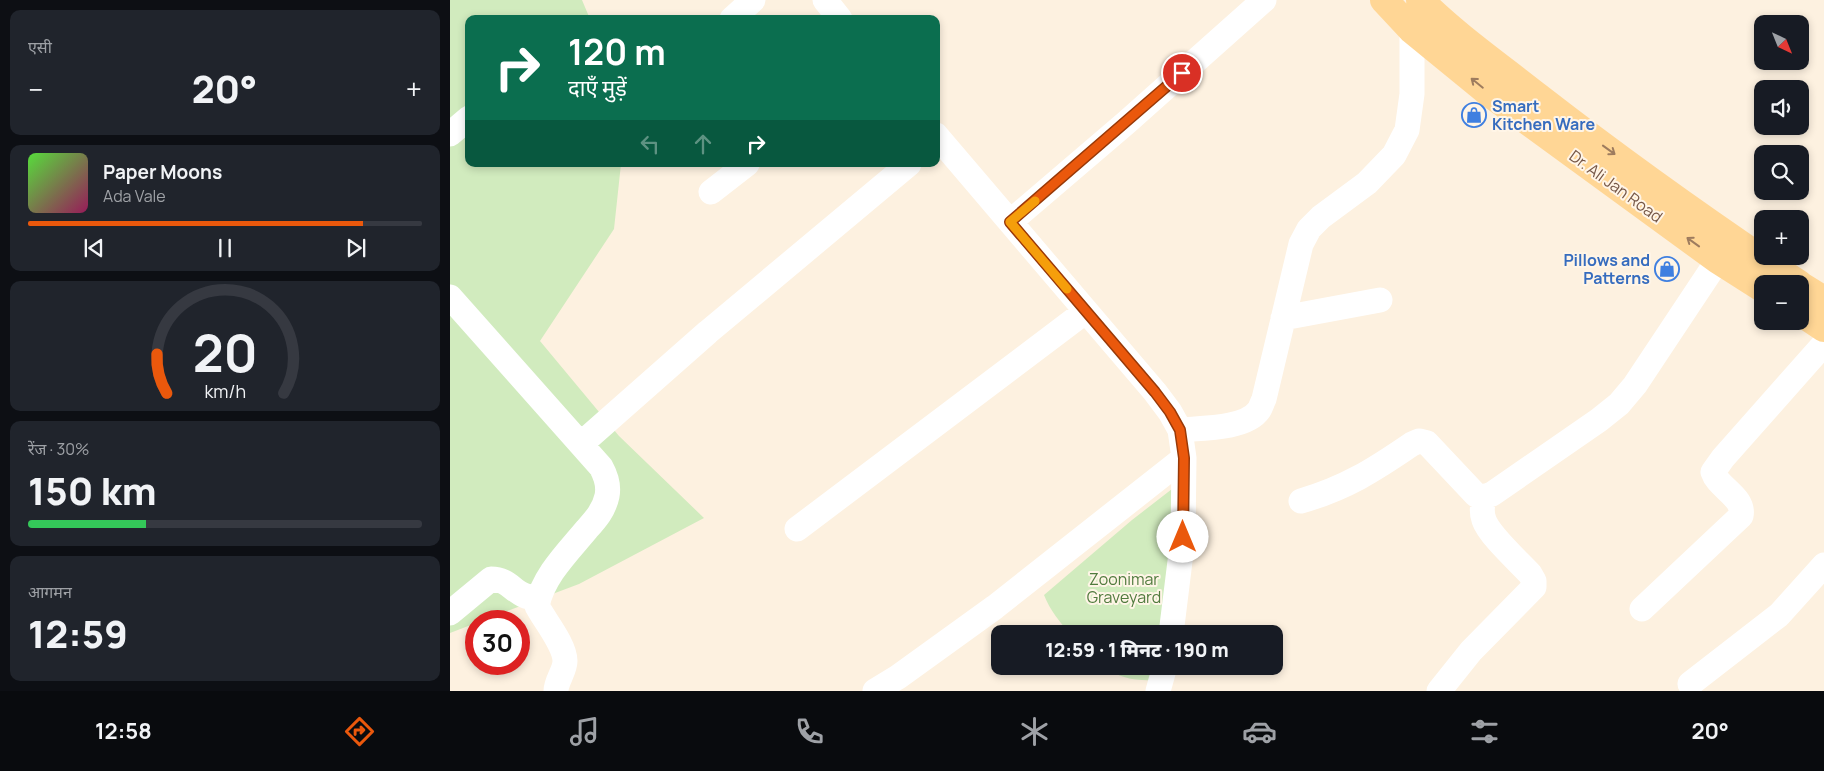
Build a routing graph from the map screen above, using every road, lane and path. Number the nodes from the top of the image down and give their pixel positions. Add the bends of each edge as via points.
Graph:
1 (753, 0) edge
2 (825, 0) edge
3 (1264, 0) edge
4 (1384, 0) edge
5 (1420, 0) edge
6 (736, 15) edge
7 (837, 15) edge
8 (1412, 30) junction
9 (465, 121) edge
10 (450, 134) edge
11 (940, 141) edge
12 (743, 167) edge
13 (905, 167) edge
14 (711, 192) dead end
15 (1010, 222) junction
16 (1718, 260) junction
17 (1785, 275) edge
18 (1754, 283) edge
19 (1809, 290) edge
20 (450, 297) edge
21 (1380, 300) dead end
22 (1824, 300) edge
23 (1086, 311) junction
24 (1283, 318) junction
25 (1809, 318) edge
26 (1824, 328) edge
27 (1824, 344) edge
28 (1180, 430) junction
29 (581, 444) junction
30 (1184, 458) junction
31 (1484, 497) junction
32 (1301, 501) dead end
33 (797, 529) dead end
34 (1824, 565) edge
35 (538, 598) junction
36 (1642, 609) dead end
37 (450, 613) edge
38 (1172, 625) edge
39 (1162, 675) edge
40 (1690, 684) dead end
41 (556, 691) edge
42 (875, 691) edge
43 (1158, 691) edge
44 (1439, 691) edge

1 - 6 street
2 - 7 street
3 - 15 street
4 - 8 main road, Dr. Ali Jan Road
5 -> 17 main road, Dr. Ali Jan Road via 1584,133
16 -> 8 main road, Dr. Ali Jan Road via 1496,98
8 - 24 street via 1412,94 1407,130 1394,155 1367,183 1309,229 1301,244
9 - 10 street
11 - 15 street
12 - 14 street
13 - 29 street via 708,332
15 - 23 street
16 - 18 main road, Dr. Ali Jan Road
16 - 31 street via 1619,404
19 - 22 main road, Dr. Ali Jan Road
20 - 29 street
21 - 24 street
23 - 28 street via 1155,392
23 - 33 street
24 - 28 street via 1264,399 1258,411 1250,418 1225,426
25 - 26 main road
27 - 36 street via 1713,472 1739,503 1741,516
28 - 30 street
29 - 35 street via 601,466 607,478 608,495 602,511 556,567
30 - 38 street via 1183,537
30 - 42 street via 995,607
31 - 32 street via 1470,490 1430,446 1419,441 1356,480
31 - 44 street via 1484,522 1530,574 1534,587 1471,651
34 - 40 street via 1779,615
35 - 37 street via 521,595 504,581 491,578
35 - 41 street via 537,606 544,620 564,650 565,663
39 - 43 street

